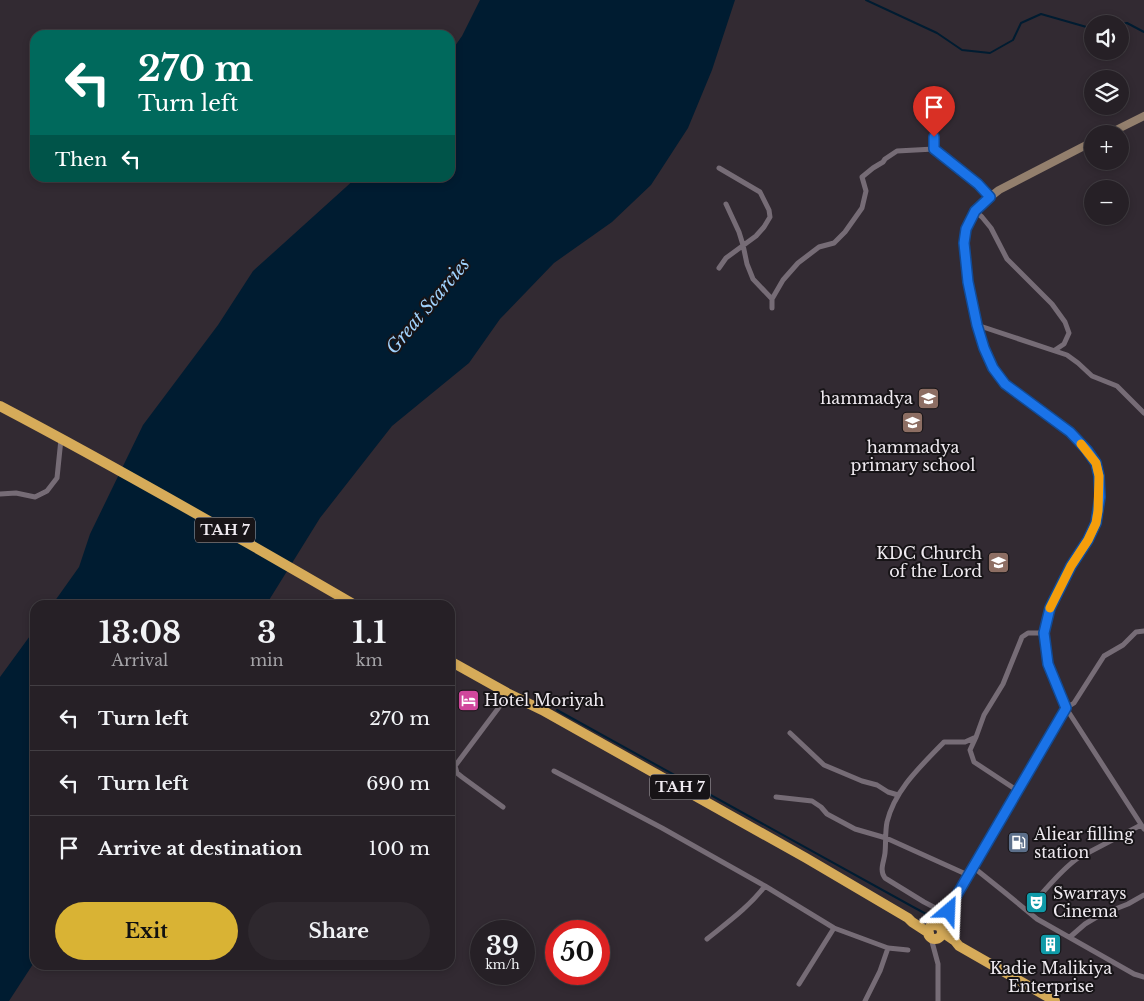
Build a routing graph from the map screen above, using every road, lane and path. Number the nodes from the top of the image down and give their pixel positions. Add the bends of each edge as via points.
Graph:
1 (1144, 116) edge
2 (1126, 125) edge
3 (934, 137) dead end
4 (1084, 146) edge
5 (934, 149) junction
6 (720, 168) dead end
7 (990, 197) junction
8 (726, 204) dead end
9 (975, 211) junction
10 (743, 245) junction
11 (718, 268) dead end
12 (772, 299) junction
13 (772, 308) dead end
14 (977, 325) junction
15 (1054, 350) junction
16 (0, 406) edge
17 (1144, 413) edge
18 (62, 438) junction
19 (0, 494) edge
20 (346, 600) edge
21 (1144, 631) edge
22 (1044, 633) junction
23 (455, 664) edge
24 (509, 694) junction
25 (1066, 708) junction
26 (790, 733) dead end
27 (976, 737) junction
28 (554, 771) dead end
29 (1018, 791) junction
30 (898, 796) junction
31 (776, 797) dead end
32 (503, 807) dead end
33 (1143, 827) edge
34 (886, 838) junction
35 (973, 867) junction
36 (968, 875) junction
37 (765, 886) junction
38 (1144, 895) edge
39 (951, 905) junction
40 (1026, 910) junction
41 (943, 912) junction
42 (834, 928) junction
43 (935, 932) junction
44 (1070, 937) junction
45 (708, 938) dead end
46 (888, 948) junction
47 (908, 950) dead end
48 (1144, 977) edge
49 (798, 984) dead end
50 (866, 1001) edge
51 (938, 1001) edge
52 (1055, 1001) edge

1 - 2 main road
3 - 5 street
4 - 7 main road
5 - 7 street
5 - 12 street via 897,151 862,177 866,191 862,208 846,232 834,243 819,247 798,263
6 - 10 street via 760,192 769,210 770,217 764,227
7 - 9 main road
8 - 10 street
9 - 14 main road via 966,229 964,243
9 - 15 street via 991,228 1006,259 1052,304 1065,322 1070,333 1064,344
10 - 11 street
10 - 12 street via 753,279
12 - 13 street
14 - 15 street
14 - 22 main road via 993,368 1005,384 1070,432 1087,450 1098,470 1100,497 1096,523 1050,608
15 - 17 street via 1072,358 1092,376 1117,386
16 - 18 highway, TAH 7
18 - 19 street via 57,478 47,491 35,497
18 - 20 highway, TAH 7
21 - 25 street via 1136,632 1123,646 1104,656 1074,703
22 - 25 main road via 1048,664
22 - 27 street via 1022,636 1003,684 984,715
23 - 24 highway, TAH 7
24 - 32 street via 455,766 462,777
24 - 43 highway, TAH 7 via 789,848 908,918 916,918
25 - 29 main road
25 - 33 street
26 - 30 street via 824,764
27 - 29 street via 970,750 974,762
27 - 30 street via 965,742 944,742
28 - 37 street
29 - 35 main road
30 - 34 street via 892,806
31 - 34 street via 812,801 827,814 855,829
33 - 40 street via 1070,864
34 - 36 street
34 - 41 street via 883,875
35 - 36 main road
35 - 40 street
36 - 39 main road
37 - 42 street
37 - 45 street via 747,906
38 - 44 street via 1100,915
39 - 41 main road
39 - 43 main road
40 - 44 street
41 - 43 main road
42 - 46 street
42 - 49 street
43 - 51 street
43 - 52 highway, TAH 7 via 952,946 959,946
44 - 48 street
46 - 47 street
46 - 50 street

